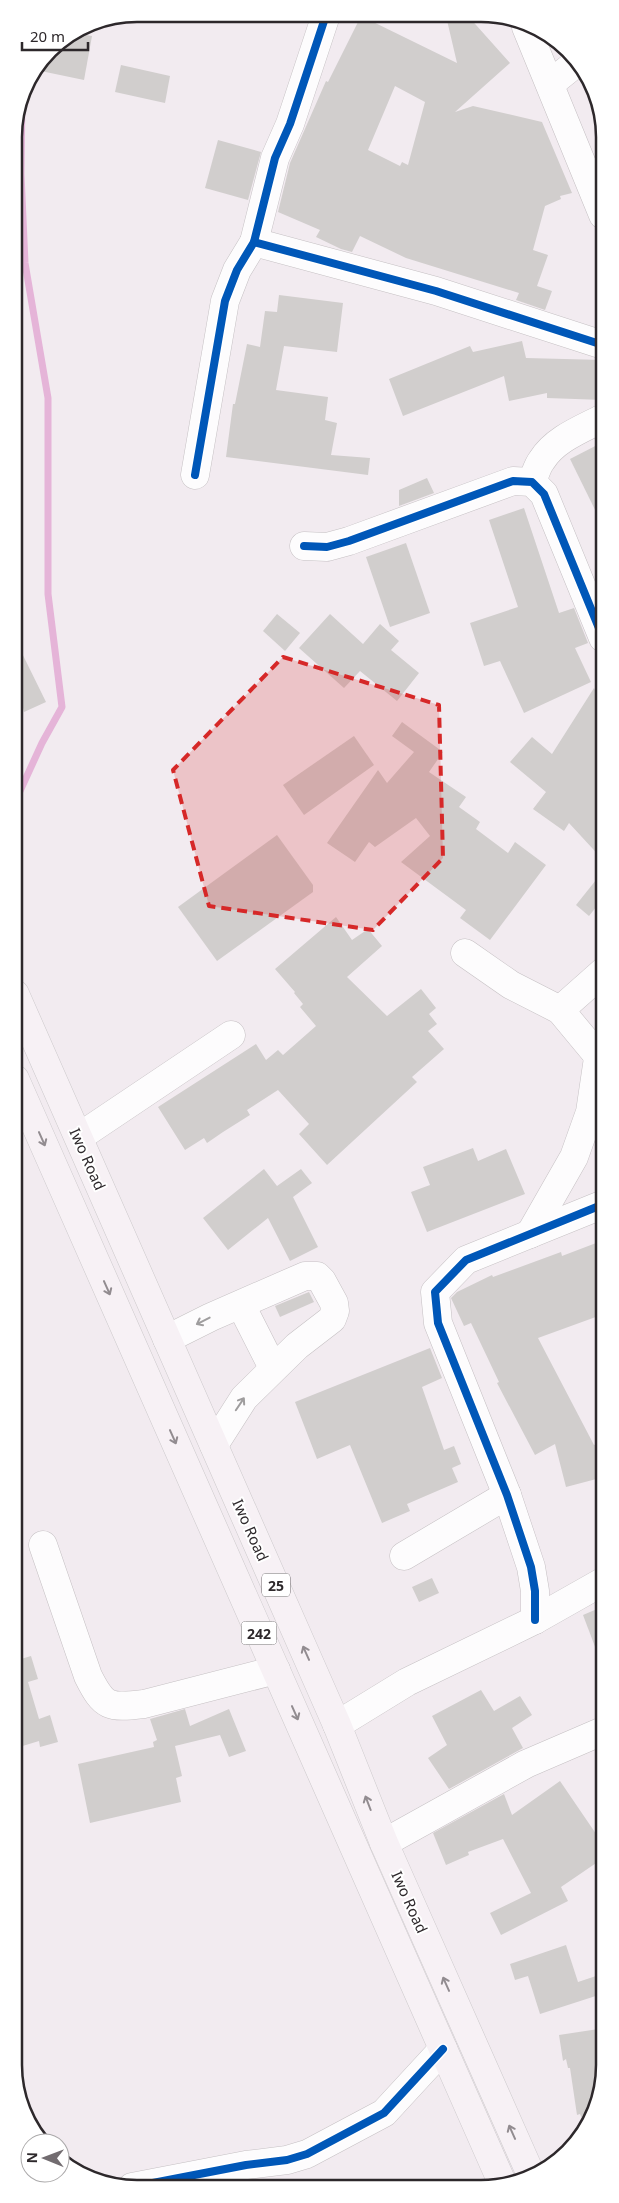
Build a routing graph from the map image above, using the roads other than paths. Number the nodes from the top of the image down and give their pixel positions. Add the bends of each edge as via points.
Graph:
1 (324, 22) edge
2 (528, 32) edge
3 (572, 66) edge
4 (550, 84) junction
5 (596, 198) edge
6 (254, 242) junction
7 (596, 342) edge
8 (596, 421) edge
9 (195, 475) dead end
10 (532, 482) junction
11 (304, 546) dead end
12 (596, 619) edge
13 (465, 953) dead end
14 (596, 978) edge
15 (560, 1010) junction
16 (23, 1011) edge
17 (231, 1035) dead end
18 (596, 1055) edge
19 (596, 1084) edge
20 (23, 1095) edge
21 (79, 1137) junction
22 (596, 1207) edge
23 (530, 1234) junction
24 (241, 1305) junction
25 (168, 1339) junction
26 (273, 1368) junction
27 (214, 1445) junction
28 (507, 1495) junction
29 (43, 1545) dead end
30 (404, 1556) dead end
31 (268, 1568) junction
32 (237, 1583) junction
33 (596, 1586) edge
34 (535, 1620) junction
35 (276, 1670) junction
36 (337, 1725) junction
37 (596, 1734) edge
38 (384, 1843) junction
39 (443, 2049) junction
40 (529, 2170) edge
41 (500, 2179) edge
42 (168, 2180) edge

1 - 6 street via 290,124 275,158
2 - 4 street
3 - 4 street
4 - 5 street
6 - 7 street via 436,291
6 - 9 street via 237,270 225,301
8 - 10 street via 552,448 541,460
10 - 11 street via 513,481 349,541 327,547
10 - 12 street via 544,494
13 - 15 street via 512,985
14 - 15 street
15 - 18 street
16 - 21 main road, Iwo Road / 25
17 - 21 street
19 - 23 street via 574,1157
20 -> 32 main road, Iwo Road / 242
21 - 25 main road, Iwo Road / 25
22 - 23 street
23 - 28 street via 466,1260 435,1292 438,1323
24 -> 25 street
24 - 26 street
24 - 26 street via 305,1276 317,1276 334,1303 332,1320
25 - 27 main road, Iwo Road / 25
27 -> 26 street via 244,1398
27 - 31 main road, Iwo Road / 25
28 - 30 street
28 - 34 street via 531,1567
29 - 35 street via 88,1676 97,1695 106,1704 144,1704
31 - 32 main road
36 -> 31 main road, Iwo Road / 25
32 - 35 main road, Iwo Road / 242
33 - 34 street
34 - 36 street via 407,1682
35 -> 39 main road, Iwo Road / 242
38 -> 36 main road, Iwo Road / 25
37 - 38 street via 526,1764
40 -> 38 main road, Iwo Road / 25
39 - 41 main road, Iwo Road / 242
39 - 42 street via 384,2113 307,2154

